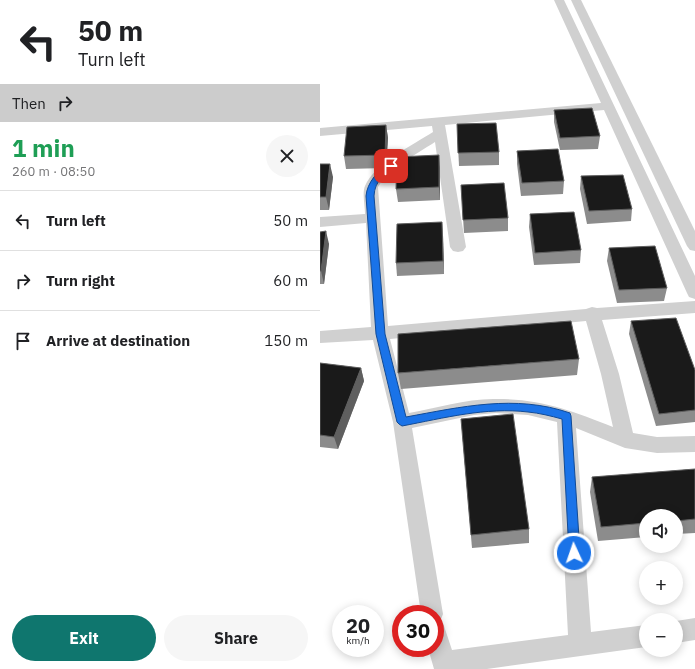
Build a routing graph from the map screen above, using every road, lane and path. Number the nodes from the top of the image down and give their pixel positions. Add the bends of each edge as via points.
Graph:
1 (559, 0) edge
2 (576, 0) edge
3 (608, 65) junction
4 (590, 66) junction
5 (608, 106) junction
6 (439, 127) junction
7 (320, 132) edge
8 (372, 218) junction
9 (320, 222) edge
10 (695, 246) edge
11 (458, 247) dead end
12 (695, 293) edge
13 (695, 307) edge
14 (592, 314) junction
15 (380, 334) junction
16 (320, 337) edge
17 (566, 416) junction
18 (402, 422) junction
19 (625, 440) junction
20 (695, 444) edge
21 (431, 605) edge
22 (695, 629) edge
23 (683, 631) edge
24 (639, 637) edge
25 (580, 645) junction
26 (445, 666) edge

1 - 4 street
2 - 3 street
3 - 4 street
3 - 10 street
4 - 5 street
5 - 6 street
5 - 12 street
6 - 7 street
6 - 8 street via 373,182 370,196
6 - 11 street
8 - 9 street
8 - 15 street
13 - 14 street
14 - 15 street
14 - 19 street via 610,374
15 - 16 street
15 - 18 street
17 - 18 street via 528,408 496,406
17 - 19 street
17 - 25 street
18 - 21 street
19 - 20 street via 657,445
22 - 23 street
24 - 25 street
25 - 26 street

